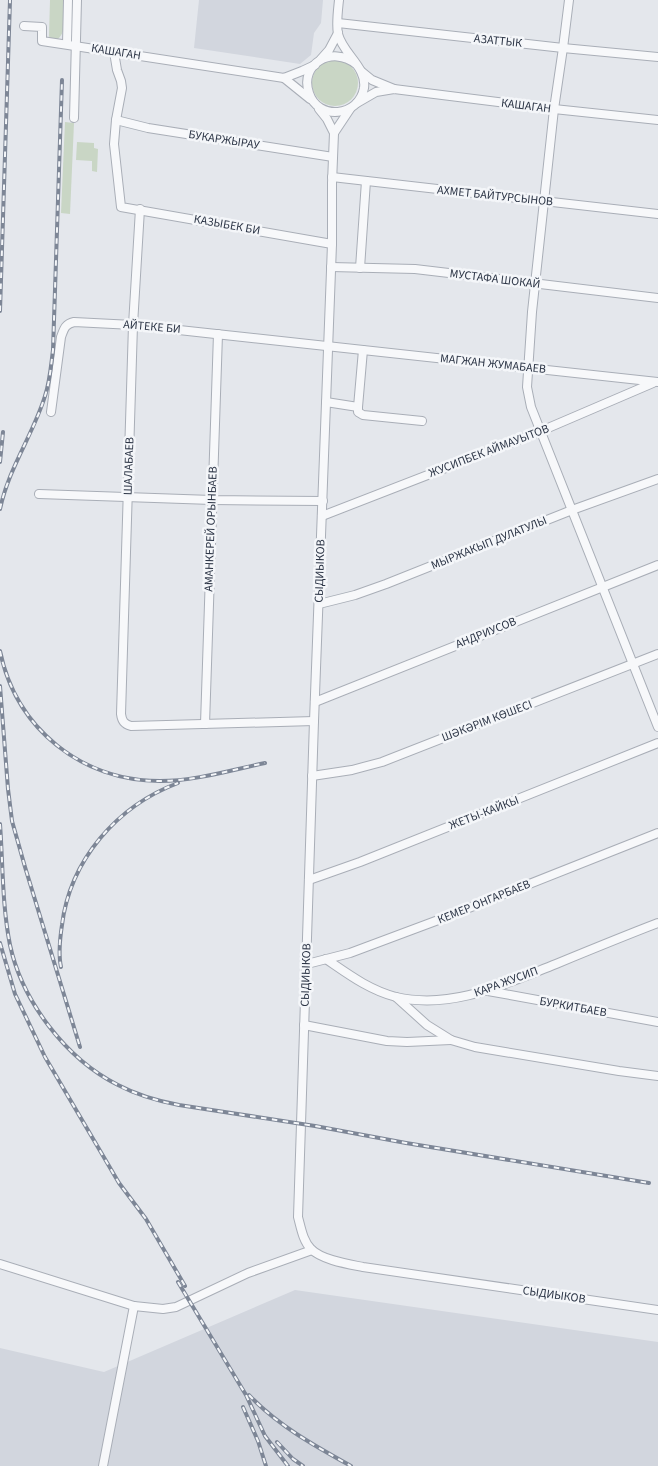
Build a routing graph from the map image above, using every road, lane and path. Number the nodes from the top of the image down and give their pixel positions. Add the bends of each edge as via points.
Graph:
1 (68, 0) edge
2 (77, 0) edge
3 (338, 0) edge
4 (569, 0) edge
5 (338, 23) junction
6 (24, 26) dead end
7 (338, 34) junction
8 (67, 44) junction
9 (77, 46) junction
10 (563, 48) junction
11 (114, 52) junction
12 (658, 57) edge
13 (316, 63) junction
14 (358, 67) junction
15 (284, 78) junction
16 (394, 90) junction
17 (357, 103) junction
18 (316, 105) junction
19 (350, 109) junction
20 (554, 109) junction
21 (74, 118) dead end
22 (116, 120) junction
23 (658, 120) edge
24 (334, 133) junction
25 (333, 156) junction
26 (332, 177) junction
27 (366, 181) junction
28 (544, 201) junction
29 (140, 209) junction
30 (658, 214) edge
31 (332, 244) junction
32 (331, 267) junction
33 (360, 268) junction
34 (535, 284) junction
35 (658, 298) edge
36 (133, 325) junction
37 (218, 334) junction
38 (327, 346) junction
39 (363, 350) junction
40 (528, 368) junction
41 (657, 382) edge
42 (326, 402) junction
43 (358, 407) junction
44 (51, 412) dead end
45 (422, 421) dead end
46 (541, 432) junction
47 (658, 479) edge
48 (39, 494) dead end
49 (128, 497) junction
50 (212, 500) junction
51 (323, 500) junction
52 (572, 510) junction
53 (322, 516) junction
54 (658, 565) edge
55 (602, 587) junction
56 (319, 604) junction
57 (658, 654) edge
58 (632, 664) junction
59 (315, 702) junction
60 (314, 721) junction
61 (205, 724) junction
62 (658, 727) edge
63 (658, 743) edge
64 (312, 776) junction
65 (658, 833) edge
66 (309, 880) junction
67 (658, 923) edge
68 (326, 959) junction
69 (307, 964) junction
70 (488, 991) junction
71 (396, 997) junction
72 (658, 1022) edge
73 (304, 1025) junction
74 (450, 1040) junction
75 (658, 1076) edge
76 (312, 1250) junction
77 (0, 1264) edge
78 (134, 1306) junction
79 (658, 1310) edge
80 (103, 1466) edge

1 - 8 street
2 - 9 street
3 - 5 street
4 - 10 street
5 - 7 street
5 - 10 street, АЗАТТЫК
6 - 8 street, КАШАГАН via 42,27 42,41
7 - 13 street
7 - 14 street
8 - 9 street, КАШАГАН
9 - 11 street, КАШАГАН
9 - 21 street
10 - 12 street, АЗАТТЫК
10 - 20 street
11 - 15 street, КАШАГАН
11 - 22 street via 122,88
13 - 14 street via 342,56
13 - 15 street
13 - 18 street via 307,81
14 - 16 street via 372,80
14 - 17 street via 364,87
15 - 18 street
16 - 17 street via 376,92
16 - 20 street, КАШАГАН
17 - 19 street
18 - 19 street via 333,113
18 - 24 street
19 - 24 street
20 - 23 street, КАШАГАН
20 - 28 street
22 - 25 street, БУКАРЖЫРАУ via 148,128
22 - 29 street, КАЗЫБЕК БИ via 114,144 121,207
24 - 25 street, СЫДИЫКОВ
25 - 26 street, СЫДИЫКОВ
26 - 27 street, АХМЕТ БАЙТУРСЫНОВ
26 - 31 street, СЫДИЫКОВ
27 - 28 street, АХМЕТ БАЙТУРСЫНОВ
27 - 33 street
28 - 30 street, АХМЕТ БАЙТУРСЫНОВ
28 - 34 street
29 - 31 street, КАЗЫБЕК БИ
29 - 36 street, ШАЛАБАЕВ
31 - 32 street, СЫДИЫКОВ
32 - 33 street, МУСТАФА ШОКАЙ
32 - 38 street, СЫДИЫКОВ
33 - 34 street, МУСТАФА ШОКАЙ via 415,269
34 - 35 street, МУСТАФА ШОКАЙ
34 - 40 street
36 - 37 street, АЙТЕКЕ БИ
36 - 44 street, АЙТЕКЕ БИ via 68,323 61,337
36 - 49 street, ШАЛАБАЕВ
37 - 38 street, АЙТЕКЕ БИ
37 - 50 street, АМАНКЕРЕЙ ОРЫНБАЕВ
38 - 39 street, МАГЖАН ЖУМАБАЕВ
38 - 42 street, СЫДИЫКОВ
39 - 40 street, МАГЖАН ЖУМАБАЕВ
39 - 43 street
40 - 41 street, МАГЖАН ЖУМАБАЕВ
40 - 46 street via 531,407
41 - 46 street, ЖУСИПБЕК АЙМАУЫТОВ
42 - 43 street
42 - 51 street, СЫДИЫКОВ
43 - 45 street via 358,412 363,415
46 - 52 street
46 - 53 street, ЖУСИПБЕК АЙМАУЫТОВ
47 - 52 street, МЫРЖАКЫП ДУЛАТУЛЫ
48 - 49 street
49 - 50 street
49 - 61 street, ШАЛАБАЕВ via 121,714 124,722 131,726
50 - 51 street
50 - 61 street, АМАНКЕРЕЙ ОРЫНБАЕВ
51 - 53 street, СЫДИЫКОВ
52 - 55 street
52 - 56 street, МЫРЖАКЫП ДУЛАТУЛЫ via 386,584
53 - 56 street, СЫДИЫКОВ
54 - 55 street, АНДРИУСОВ
55 - 58 street
55 - 59 street, АНДРИУСОВ
56 - 59 street, СЫДИЫКОВ
57 - 58 street, ШӘКӘРІМ КӨШЕСІ
58 - 62 street
58 - 64 street, ШӘКӘРІМ КӨШЕСІ via 382,762
59 - 60 street, СЫДИЫКОВ
60 - 61 street
60 - 64 street, СЫДИЫКОВ
63 - 66 street, ЖЕТЫ-КАЙКЫ
64 - 66 street, СЫДИЫКОВ
65 - 68 street, КЕМЕР ОНГАРБАЕВ via 432,923
66 - 69 street, СЫДИЫКОВ
67 - 70 street, КАРА ЖУСИП
68 - 69 street, КЕМЕР ОНГАРБАЕВ
68 - 71 street, КАРА ЖУСИП via 373,989
69 - 73 street, СЫДИЫКОВ
70 - 71 street, КАРА ЖУСИП via 422,1001
70 - 72 street, БУРКИТБАЕВ
71 - 74 street via 427,1025
73 - 74 street via 387,1041
73 - 76 street, СЫДИЫКОВ via 298,1217
74 - 75 street
76 - 78 street via 248,1273 176,1307
76 - 79 street, СЫДИЫКОВ via 338,1262 363,1267
77 - 78 street
78 - 80 street

